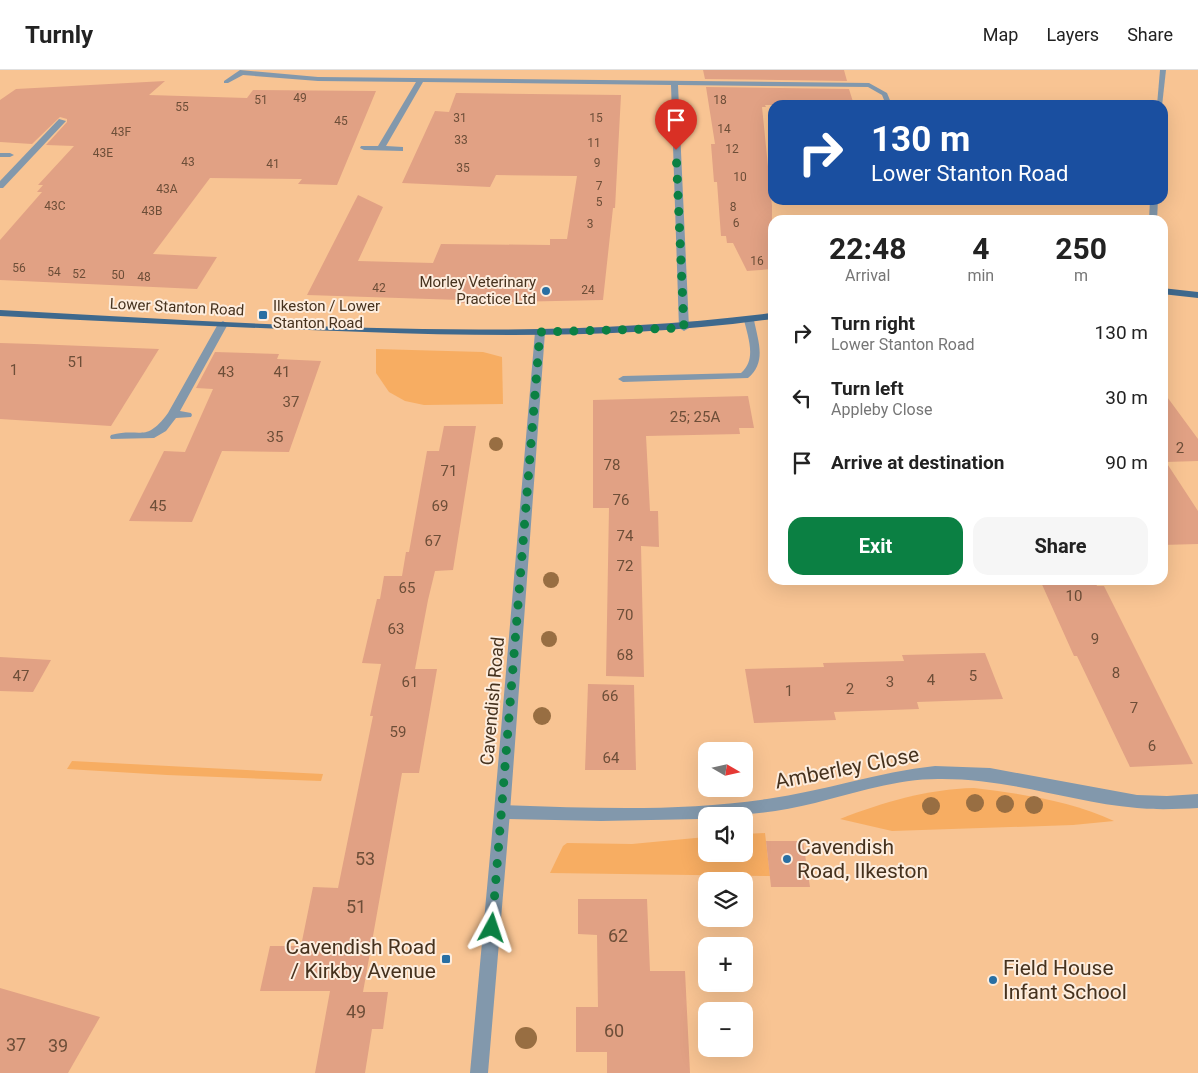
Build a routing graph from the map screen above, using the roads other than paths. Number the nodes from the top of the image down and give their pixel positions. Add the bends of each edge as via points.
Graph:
1 (1163, 70) edge
2 (242, 71) edge
3 (421, 80) junction
4 (226, 82) dead end
5 (674, 82) junction
6 (887, 100) edge
7 (1160, 100) edge
8 (62, 121) dead end
9 (364, 148) dead end
10 (381, 148) junction
11 (400, 149) dead end
12 (0, 155) edge
13 (10, 155) dead end
14 (0, 186) edge
15 (1168, 292) edge
16 (1198, 295) edge
17 (0, 313) edge
18 (768, 317) edge
19 (749, 320) junction
20 (224, 324) junction
21 (684, 328) junction
22 (540, 332) junction
23 (623, 379) dead end
24 (173, 414) junction
25 (187, 415) dead end
26 (115, 437) dead end
27 (1198, 801) edge
28 (502, 812) junction
29 (479, 1073) edge

1 - 7 street
2 - 3 street via 302,78
2 - 4 street
3 - 5 street
3 - 10 street
5 - 6 street via 868,85 885,94
5 - 21 street
8 - 14 street
9 - 10 street
10 - 11 street
12 - 13 street
15 - 16 main road
17 - 20 main road, Lower Stanton Road
18 - 19 main road, Lower Stanton Road
19 - 21 main road, Lower Stanton Road
19 - 23 street via 755,364 752,371 744,376
20 - 22 main road, Lower Stanton Road via 438,332
20 - 24 street
21 - 22 main road, Lower Stanton Road
22 - 28 street, Cavendish Road
24 - 25 street
24 - 26 street via 162,429 150,436
27 - 28 street, Amberley Close via 1155,804 1119,801 998,775 960,772 904,776 765,806 599,815
28 - 29 street, Cavendish Road

